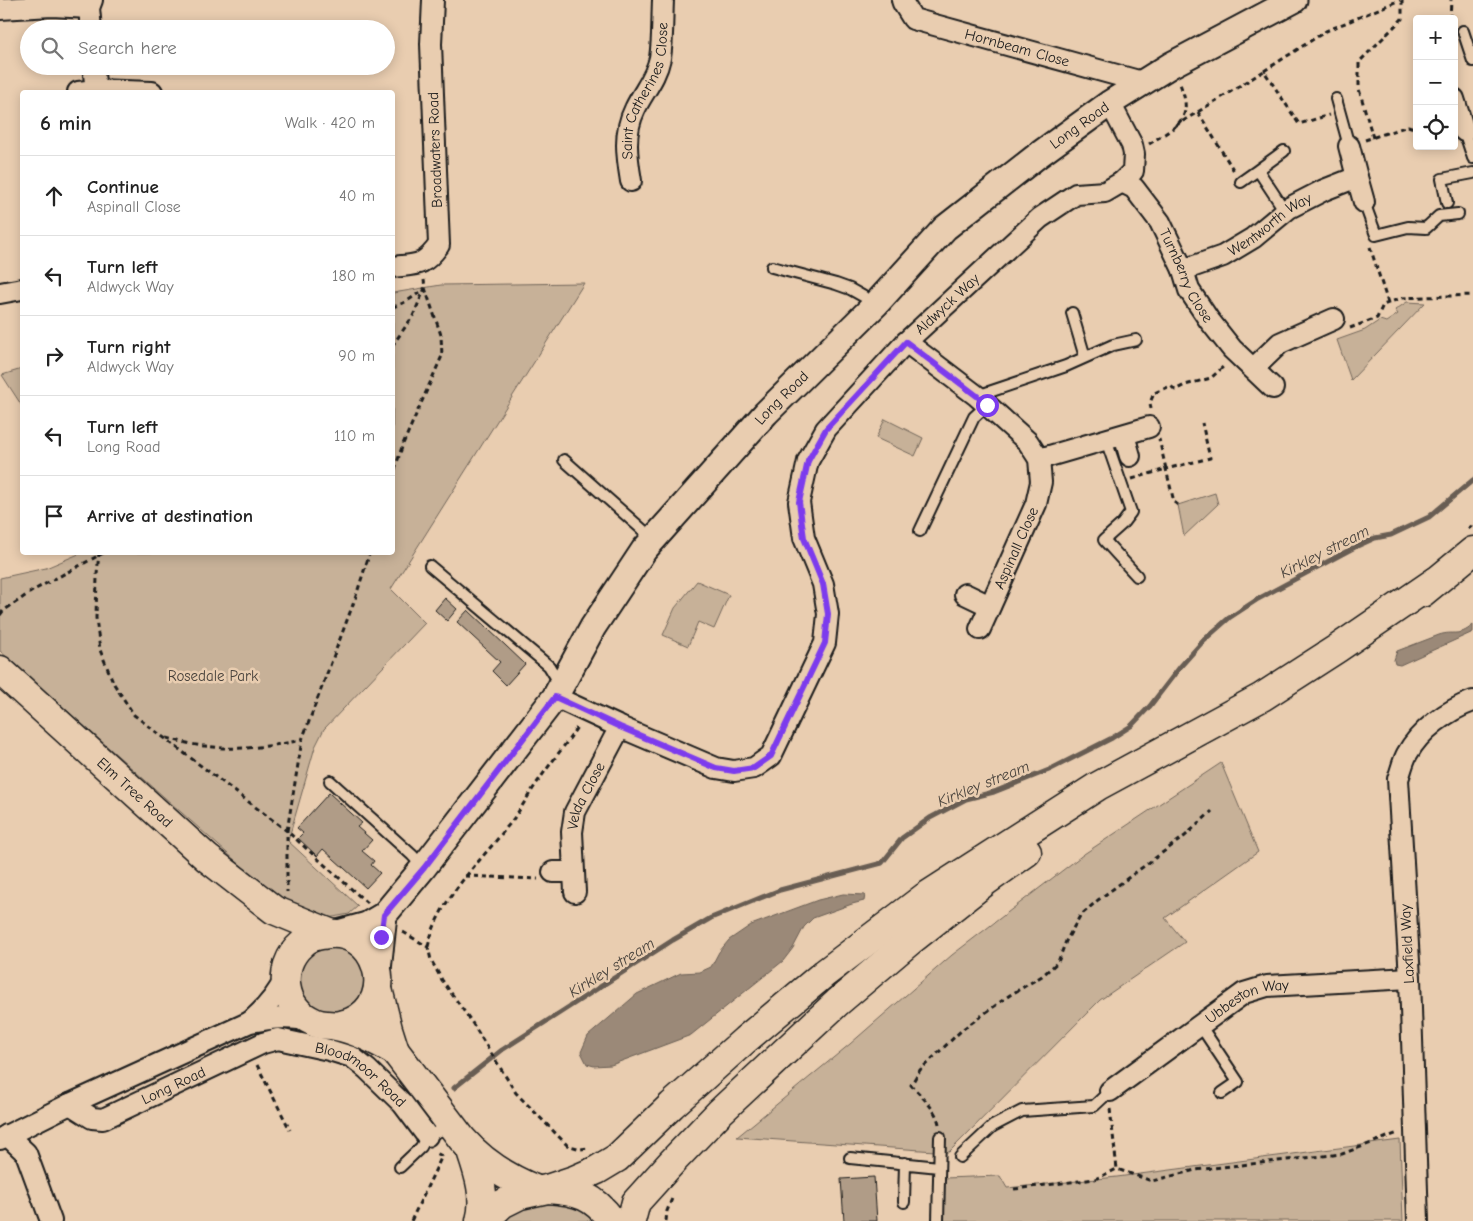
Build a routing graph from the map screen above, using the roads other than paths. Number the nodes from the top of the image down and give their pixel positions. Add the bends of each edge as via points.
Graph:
1 (434, 0) edge
2 (664, 0) edge
3 (902, 0) edge
4 (1294, 0) edge
5 (91, 4) edge
6 (0, 8) edge
7 (90, 20) edge
8 (1463, 31) dead end
9 (1473, 61) edge
10 (91, 75) edge
11 (1142, 82) junction
12 (87, 90) edge
13 (1336, 99) dead end
14 (1110, 103) junction
15 (1462, 104) edge
16 (1464, 131) joint
17 (1349, 146) joint
18 (1284, 151) dead end
19 (1473, 158) edge
20 (1258, 170) junction
21 (1473, 173) edge
22 (1357, 177) junction
23 (631, 181) dead end
24 (1122, 182) junction
25 (1240, 182) road end
26 (1364, 202) joint
27 (1447, 203) dead end
28 (1285, 211) junction
29 (1458, 214) dead end
30 (772, 266) dead end
31 (395, 267) edge
32 (1182, 270) junction
33 (20, 289) edge
34 (0, 293) edge
35 (876, 304) junction
36 (1072, 313) dead end
37 (1334, 319) road end
38 (1136, 340) dead end
39 (906, 342) junction
40 (1085, 357) junction
41 (1254, 368) junction
42 (1273, 388) dead end
43 (982, 400) junction
44 (1153, 424) road end
45 (1115, 437) junction
46 (1130, 456) dead end
47 (1039, 459) junction
48 (564, 460) dead end
49 (920, 531) dead end
50 (654, 539) junction
51 (1473, 551) edge
52 (430, 566) dead end
53 (1137, 576) dead end
54 (1436, 581) junction
55 (966, 594) dead end
56 (990, 606) junction
57 (980, 630) dead end
58 (0, 670) edge
59 (558, 691) junction
60 (1473, 701) edge
61 (620, 727) junction
62 (330, 781) dead end
63 (424, 868) junction
64 (553, 872) dead end
65 (274, 910) junction
66 (384, 915) junction
67 (334, 933) junction
68 (286, 972) junction
69 (1410, 978) junction
70 (378, 979) junction
71 (250, 1022) junction
72 (324, 1024) junction
73 (1200, 1025) junction
74 (278, 1039) joint
75 (395, 1051) junction
76 (1110, 1091) joint
77 (1222, 1093) dead end
78 (70, 1104) junction
79 (452, 1126) junction
80 (427, 1136) junction
81 (3, 1137) edge
82 (940, 1137) road end
83 (470, 1148) junction
84 (960, 1157) dead end
85 (850, 1158) dead end
86 (905, 1163) junction
87 (400, 1167) dead end
88 (939, 1167) junction
89 (542, 1190) junction
90 (904, 1202) dead end
91 (51, 1221) edge
92 (480, 1221) edge
93 (484, 1221) edge
94 (612, 1221) edge
95 (631, 1221) edge
96 (938, 1221) edge
97 (1418, 1221) edge

1 - 31 street, Broadwaters Road via 431,44 439,245 430,258 419,264
2 - 23 street, Saint Catherines Close via 660,59 634,110 627,135
3 - 11 street, Hornbeam Close via 913,19
4 - 11 street, Long Road
5 - 6 street
5 - 7 street
8 - 9 lane
10 - 12 street
11 - 14 street, Long Road
13 - 17 lane
14 - 24 street via 1134,154 1133,171
14 - 35 street, Long Road via 945,228
15 - 16 street
16 - 19 lane
17 - 22 street
18 - 20 lane
20 - 25 lane
20 - 28 lane
21 - 27 lane via 1442,180
22 - 26 street
22 - 28 street, Wentworth Way
24 - 32 street, Turnberry Close via 1134,188 1160,222
24 - 39 street, Aldwyck Way via 1105,192 1076,194 1040,218
26 - 29 lane via 1376,235 1408,227 1426,228 1440,216
28 - 32 street, Wentworth Way via 1253,238 1223,256
30 - 35 lane via 850,289
32 - 41 street, Turnberry Close via 1189,290 1209,320 1237,354
33 - 34 street
35 - 50 street, Long Road via 766,413
36 - 40 lane
37 - 41 street via 1280,343
38 - 40 lane
39 - 43 street
39 - 61 street, Aldwyck Way via 826,429 808,461 799,502 804,538 823,584 828,614 825,643 771,756 754,768 734,771 716,768
40 - 43 lane
41 - 42 street, Turnberry Close
43 - 47 street via 1028,442
43 - 49 lane
44 - 45 street
45 - 46 street
45 - 47 street
45 - 53 lane via 1120,482 1131,512 1104,540
47 - 56 street, Aspinall Close via 1041,482 1036,504
48 - 50 lane
50 - 59 street, Long Road via 593,627
51 - 54 highway
52 - 59 lane via 549,666
54 - 89 highway via 1262,697 1098,786 925,897 825,973 745,1040 617,1158 574,1180
54 - 95 highway via 1389,622 1337,660 1046,839 918,935 838,1002 720,1112 636,1202
55 - 56 street, Aspinall Close
56 - 57 street, Aspinall Close
58 - 65 highway, Elm Tree Road via 207,858
59 - 61 street, Aldwyck Way via 586,711
59 - 63 street, Long Road
60 - 69 street, Laxfield Way via 1445,715 1422,734 1407,754 1398,780
61 - 64 street, Velda Close via 575,812 572,832 574,881
62 - 63 lane
63 - 66 street, Long Road
65 - 67 highway, Elm Tree Road
65 - 68 highway via 286,941
66 - 67 street, Long Road
66 - 70 street
67 - 68 highway via 316,936 303,943 293,953
67 - 70 highway via 352,937 364,946 372,957
68 - 71 street, Long Road via 281,988
68 - 72 highway via 287,991 292,1004 301,1014
69 - 73 street, Ubbeston Way via 1266,986 1244,993
69 - 97 street, Laxfield Way
70 - 72 highway via 372,1003 363,1014 350,1022
70 - 75 highway
71 - 72 street, Long Road via 290,1018
71 - 78 street, Long Road
72 - 75 highway via 365,1035
73 - 76 street, Ubbeston Way
73 - 77 lane via 1238,1082
74 - 78 street, Long Road via 263,1042 103,1119 92,1118
74 - 80 street, Bloodmoor Road via 352,1057 403,1104
75 - 79 highway
76 - 84 lane via 1094,1106 1022,1111 993,1126
78 - 81 street, Long Road
79 - 80 lane
79 - 83 highway
80 - 87 lane via 421,1147
81 - 91 street via 26,1153
82 - 88 lane
83 - 89 highway via 508,1177
83 - 92 highway via 483,1193
85 - 86 lane
86 - 88 lane
86 - 90 lane
88 - 96 lane
89 - 93 highway via 520,1195 502,1204
89 - 94 highway via 571,1190 587,1197 603,1208

